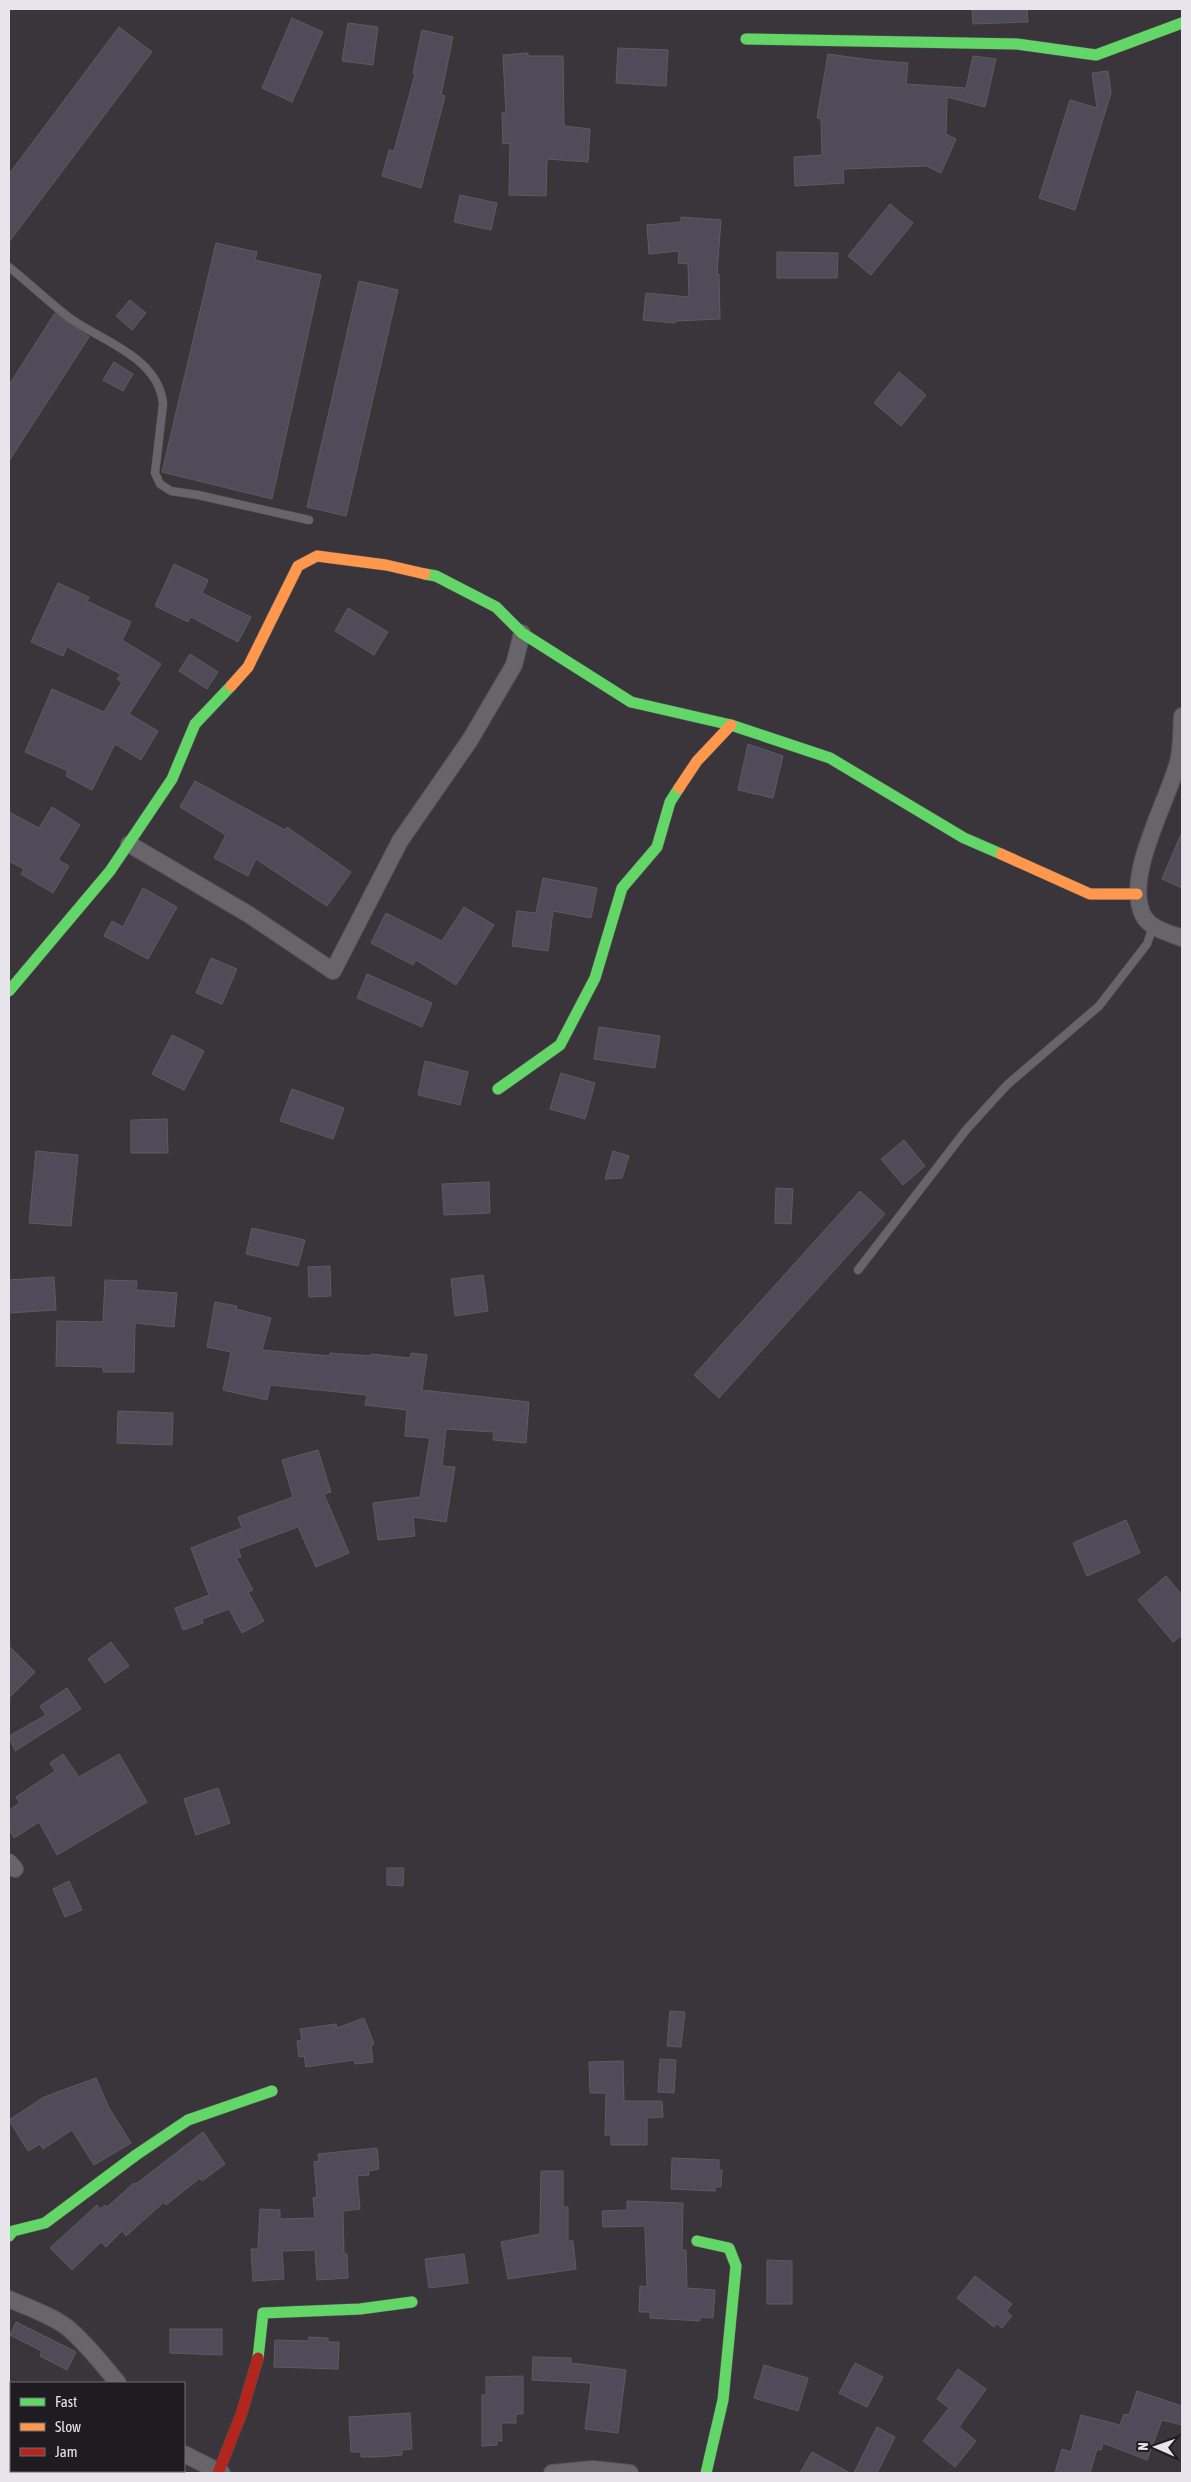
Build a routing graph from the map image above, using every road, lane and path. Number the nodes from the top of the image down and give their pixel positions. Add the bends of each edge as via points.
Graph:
1 (1182, 23) edge
2 (746, 39) dead end
3 (9, 267) edge
4 (309, 520) dead end
5 (522, 633) junction
6 (1182, 716) edge
7 (731, 725) junction
8 (129, 844) junction
9 (1137, 894) junction
10 (1153, 926) junction
11 (1182, 938) edge
12 (9, 992) edge
13 (498, 1089) dead end
14 (858, 1270) dead end
15 (272, 2091) dead end
16 (9, 2236) edge
17 (697, 2241) dead end
18 (9, 2299) edge
19 (412, 2302) dead end
20 (117, 2382) edge
21 (185, 2455) edge
22 (219, 2473) edge
23 (552, 2473) edge
24 (630, 2473) edge
25 (706, 2473) edge

1 - 2 street via 1096,54 1017,44
3 - 4 lane via 71,318 134,357 157,382 163,404 155,473 160,484 181,494
5 - 7 street via 631,702
5 - 8 street via 496,607 436,576 386,565 317,556 298,566 248,667 195,724 172,779
5 - 8 street via 514,665 470,740 400,841 333,971 248,914
6 - 9 street via 1178,760 1141,862
7 - 9 street via 830,758 964,838 1090,894
7 - 13 street via 698,761 670,802 656,847 622,888 595,978 560,1045
8 - 12 street
9 - 10 street via 1144,916
10 - 11 street
10 - 14 lane via 1147,944 1099,1006 1001,1091 966,1130
15 - 16 street via 188,2120 45,2223 13,2231
17 - 25 street via 729,2248 736,2266 723,2400
18 - 20 street via 67,2327
19 - 22 street via 360,2309 263,2313 258,2360
21 - 22 street
23 - 24 street via 593,2470

